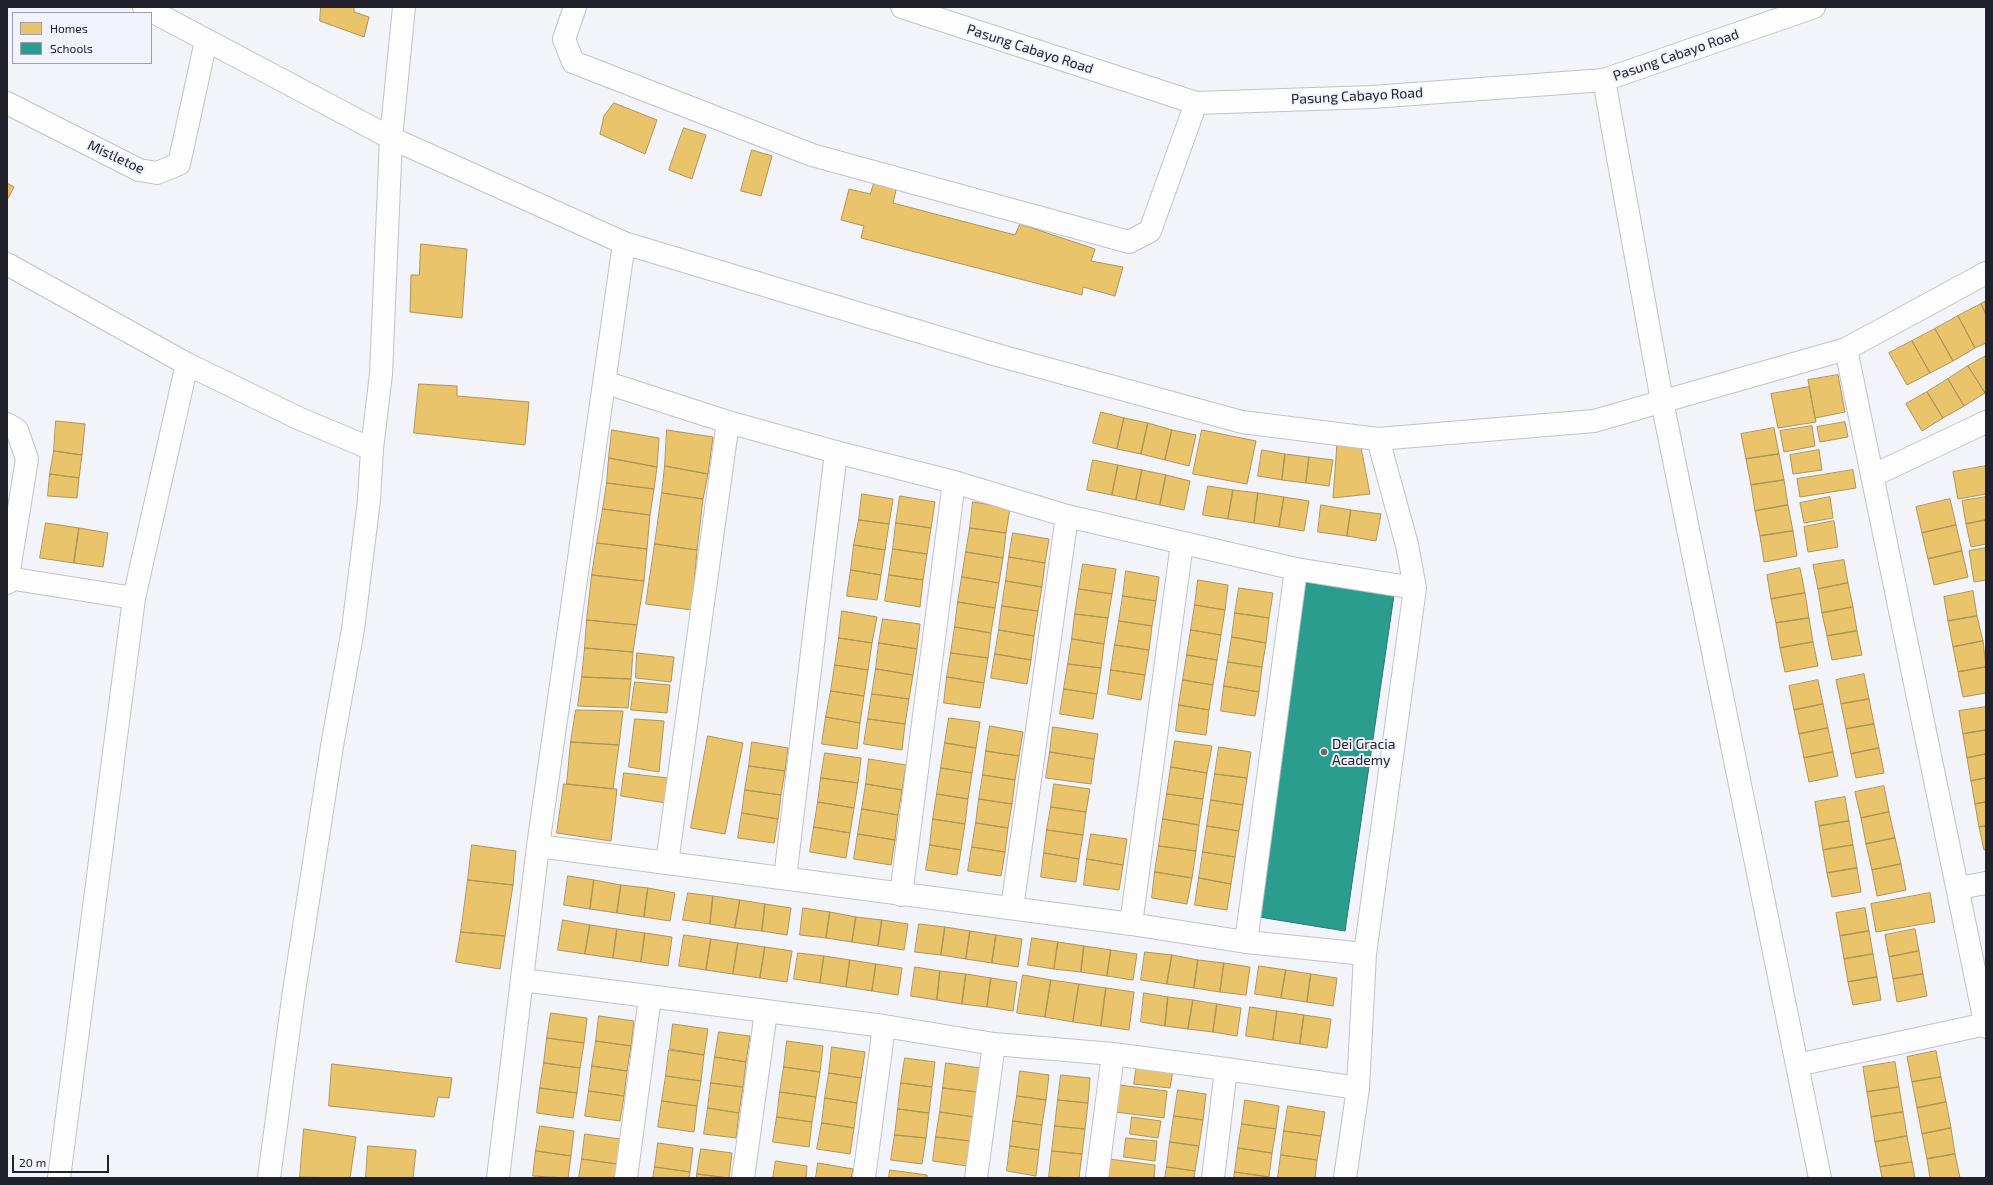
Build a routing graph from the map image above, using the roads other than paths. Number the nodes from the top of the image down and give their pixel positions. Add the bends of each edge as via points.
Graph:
1 (144, 7) edge
2 (404, 7) edge
3 (574, 7) edge
4 (902, 7) edge
5 (1814, 7) edge
6 (206, 41) junction
7 (1604, 80) junction
8 (7, 103) edge
9 (1196, 103) junction
10 (391, 138) junction
11 (624, 243) junction
12 (7, 264) edge
13 (1986, 273) edge
14 (1846, 349) junction
15 (187, 364) junction
16 (604, 382) junction
17 (1662, 401) junction
18 (728, 422) junction
19 (1986, 422) edge
20 (7, 424) edge
21 (1378, 439) junction
22 (372, 449) junction
23 (836, 452) junction
24 (1872, 476) junction
25 (954, 482) junction
26 (1067, 516) junction
27 (1182, 543) junction
28 (1296, 569) junction
29 (8, 581) edge
30 (1415, 588) junction
31 (134, 598) junction
32 (538, 846) junction
33 (667, 863) junction
34 (785, 878) junction
35 (1986, 883) edge
36 (1959, 888) junction
37 (901, 895) junction
38 (1012, 908) junction
39 (1131, 924) junction
40 (1246, 942) junction
41 (1365, 954) junction
42 (522, 980) junction
43 (650, 997) junction
44 (766, 1012) junction
45 (1986, 1025) edge
46 (884, 1026) junction
47 (994, 1044) junction
48 (1113, 1054) junction
49 (1797, 1065) junction
50 (1226, 1068) junction
51 (1358, 1088) junction
52 (58, 1178) edge
53 (269, 1178) edge
54 (498, 1178) edge
55 (626, 1178) edge
56 (743, 1178) edge
57 (864, 1178) edge
58 (976, 1178) edge
59 (1097, 1178) edge
60 (1213, 1178) edge
61 (1345, 1178) edge
62 (1820, 1178) edge

1 - 6 street
2 - 10 street
3 - 9 street via 564,39 573,62 812,155 1130,242 1150,231
4 - 9 street, Pasung Cabayo Road
5 - 7 street, Pasung Cabayo Road
6 - 8 street, Mistletoe via 180,164 157,173 140,170
6 - 10 street
7 - 9 street, Pasung Cabayo Road via 1372,97
7 - 17 street
10 - 11 street
10 - 22 street via 381,374
11 - 16 street
11 - 21 street via 997,355 1242,422
12 - 15 street
13 - 14 street
14 - 17 street
14 - 24 street
15 - 22 street via 298,418
15 - 31 street
16 - 18 street
16 - 32 street
17 - 21 street via 1594,421
17 - 49 street
18 - 23 street
18 - 33 street
19 - 24 street
20 - 29 street via 17,430 27,459
21 - 30 street via 1407,546
22 - 53 street via 369,500 353,629 293,998
23 - 25 street
23 - 34 street
24 - 36 street
25 - 26 street
25 - 37 street
26 - 27 street
26 - 38 street
27 - 28 street
27 - 39 street
28 - 30 street
28 - 40 street
29 - 31 street
30 - 41 street
31 - 52 street
32 - 33 street
32 - 42 street
33 - 34 street
34 - 37 street
35 - 36 street
36 - 45 street
37 - 38 street
38 - 39 street
39 - 40 street
40 - 41 street
41 - 51 street
42 - 43 street
42 - 54 street
43 - 44 street
43 - 55 street
44 - 46 street
44 - 56 street
45 - 49 street
46 - 47 street
46 - 57 street
47 - 48 street
47 - 58 street
48 - 50 street
48 - 59 street
49 - 62 street
50 - 51 street
50 - 60 street
51 - 61 street

